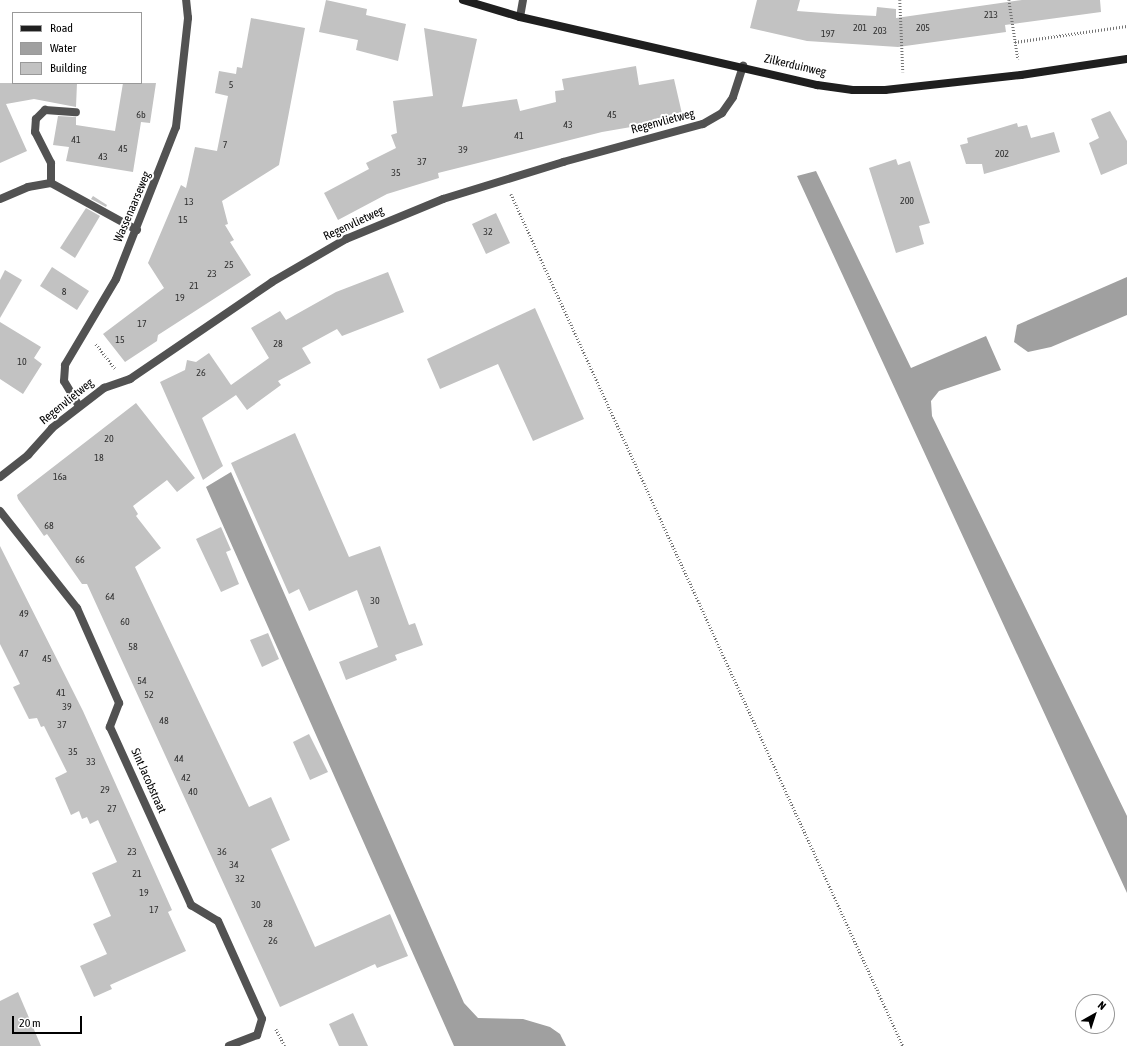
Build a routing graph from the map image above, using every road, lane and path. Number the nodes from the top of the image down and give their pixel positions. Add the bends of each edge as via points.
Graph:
1 (186, 0) edge
2 (463, 0) edge
3 (523, 0) edge
4 (900, 0) edge
5 (1009, 0) edge
6 (520, 16) junction
7 (1127, 26) edge
8 (1016, 42) junction
9 (1127, 59) edge
10 (743, 66) junction
11 (1020, 75) junction
12 (903, 88) junction
13 (76, 112) dead end
14 (505, 180) junction
15 (51, 183) junction
16 (0, 199) edge
17 (137, 230) junction
18 (81, 338) junction
19 (124, 381) junction
20 (79, 406) junction
21 (0, 477) edge
22 (0, 511) edge
23 (229, 1046) edge
24 (903, 1046) edge

1 - 17 street, Wassenaarseweg via 188,18 176,127
2 - 6 street, Zilkerduinweg
3 - 6 street
4 - 12 path
5 - 8 path
6 - 10 street, Zilkerduinweg
7 - 8 path
8 - 11 path
9 - 11 street, Zilkerduinweg
10 - 12 street, Zilkerduinweg via 846,89
10 - 14 street, Regenvlietweg via 733,97 714,119
11 - 12 street, Zilkerduinweg
13 - 15 street via 45,110 36,119 35,132 50,164
14 - 19 street, Regenvlietweg via 427,205 346,239 272,282
14 - 24 path
15 - 16 street via 28,187
15 - 17 street
17 - 18 street, Wassenaarseweg via 116,279
18 - 19 path via 96,344
18 - 20 street, Wassenaarseweg via 65,365 64,381
19 - 20 street, Regenvlietweg via 104,388
20 - 21 street, Regenvlietweg
22 - 23 street, Sint Jacobstraat via 77,608 119,703 110,727 191,905 218,921 262,1019 257,1035

